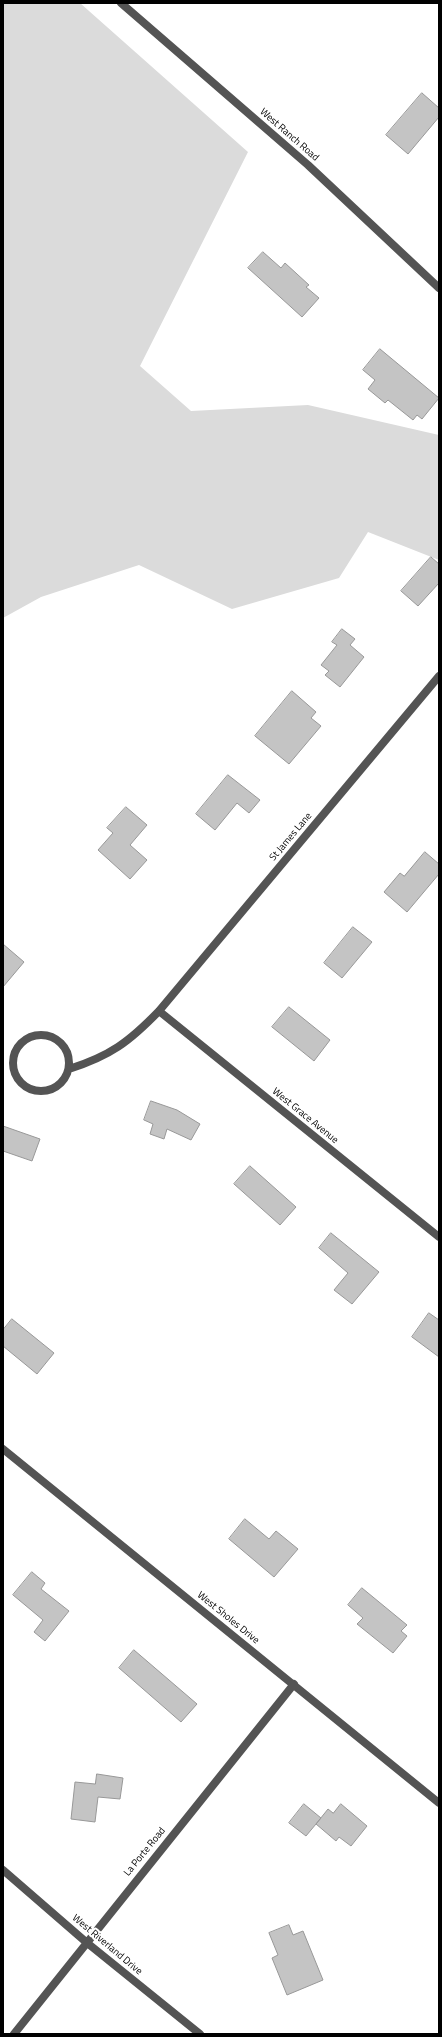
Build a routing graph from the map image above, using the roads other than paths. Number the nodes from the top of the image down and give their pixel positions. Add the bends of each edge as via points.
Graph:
1 (121, 3) edge
2 (439, 288) edge
3 (439, 676) edge
4 (159, 1011) junction
5 (69, 1069) junction
6 (439, 1237) edge
7 (3, 1449) edge
8 (294, 1684) junction
9 (439, 1803) edge
10 (3, 1870) edge
11 (86, 1942) junction
12 (14, 2034) edge
13 (200, 2034) edge

1 - 2 street, West Ranch Road via 308,165
3 - 4 street, St James Lane
4 - 5 street, St James Lane via 143,1028 110,1053
4 - 6 street, West Grace Avenue
5 - 5 street via 69,1056 63,1044 47,1035 38,1035 26,1040 16,1049 13,1058 17,1077 23,1084 41,1091 51,1090 59,1085 66,1078
7 - 8 street, West Sholes Drive
8 - 9 street, West Sholes Drive
8 - 11 street, La Porte Road
10 - 11 street, West Riverland Drive
11 - 12 street, La Porte Road
11 - 13 street, West Riverland Drive

